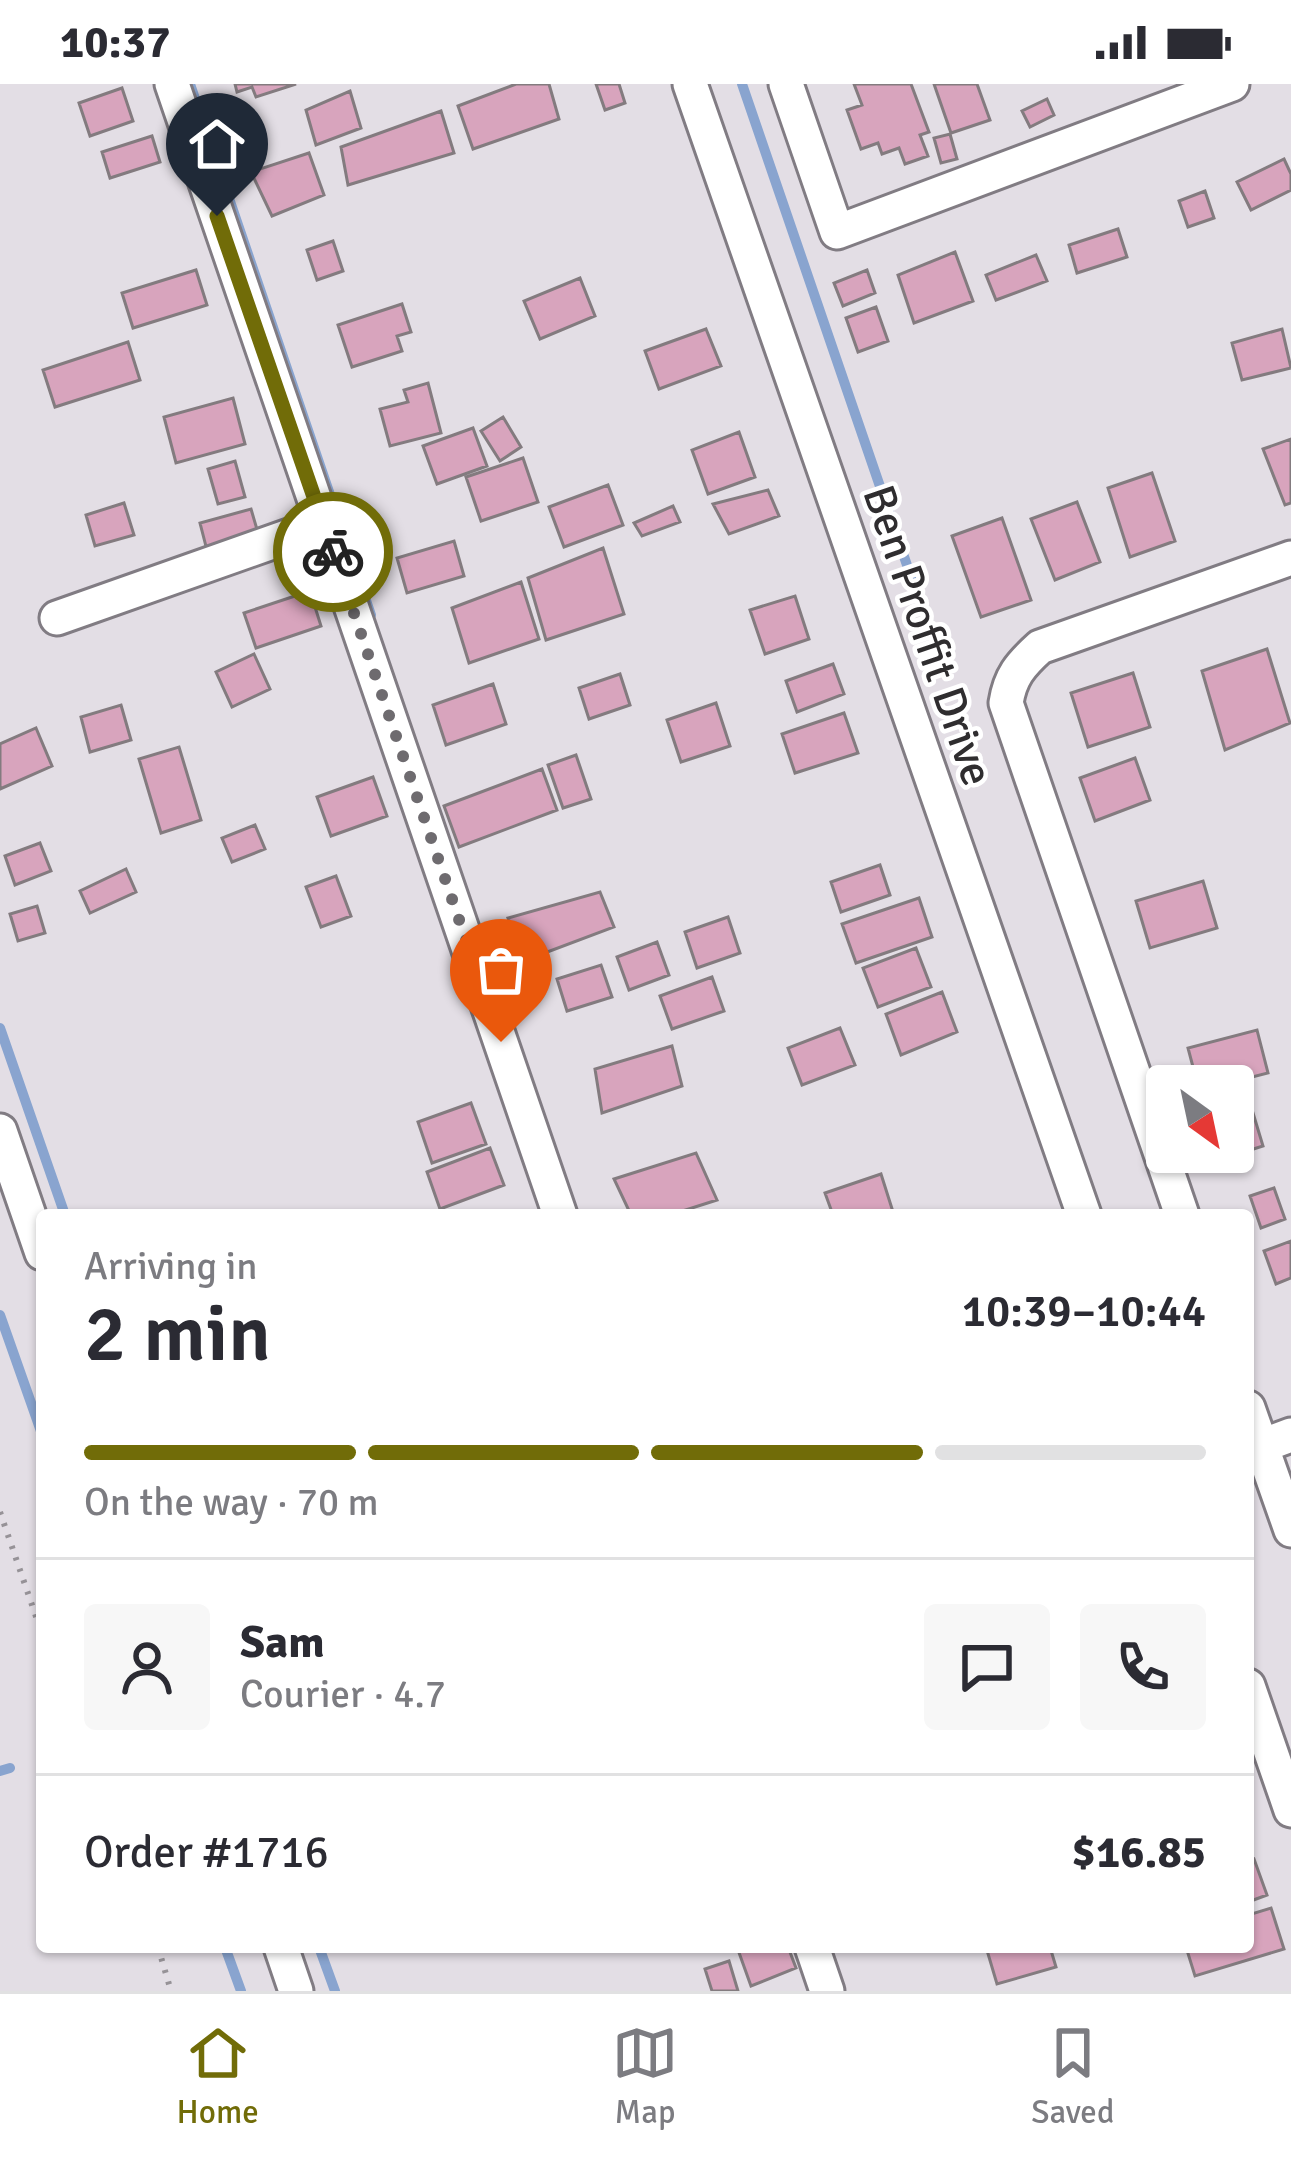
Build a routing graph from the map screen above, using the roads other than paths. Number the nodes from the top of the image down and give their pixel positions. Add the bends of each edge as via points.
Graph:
1 (172, 84) edge
2 (690, 84) edge
3 (786, 84) edge
4 (1232, 84) edge
5 (323, 524) junction
6 (1291, 558) edge
7 (57, 618) dead end
8 (0, 1131) edge
9 (558, 1209) edge
10 (1082, 1209) edge
11 (1180, 1209) edge
12 (36, 1236) edge
13 (1254, 1415) edge
14 (1276, 1440) edge
15 (1291, 1530) edge
16 (1254, 1703) edge
17 (1291, 1810) edge
18 (283, 1953) edge
19 (814, 1953) edge
20 (296, 1991) edge
21 (827, 1991) edge

1 - 5 street
2 - 10 street, Ben Proffit Drive
3 - 4 street via 837,232
5 - 7 street
5 - 9 street
6 - 11 street via 1040,647 1009,686 1006,704
8 - 12 street
13 - 14 street
14 - 15 street
16 - 17 street
18 - 20 street
19 - 21 street

